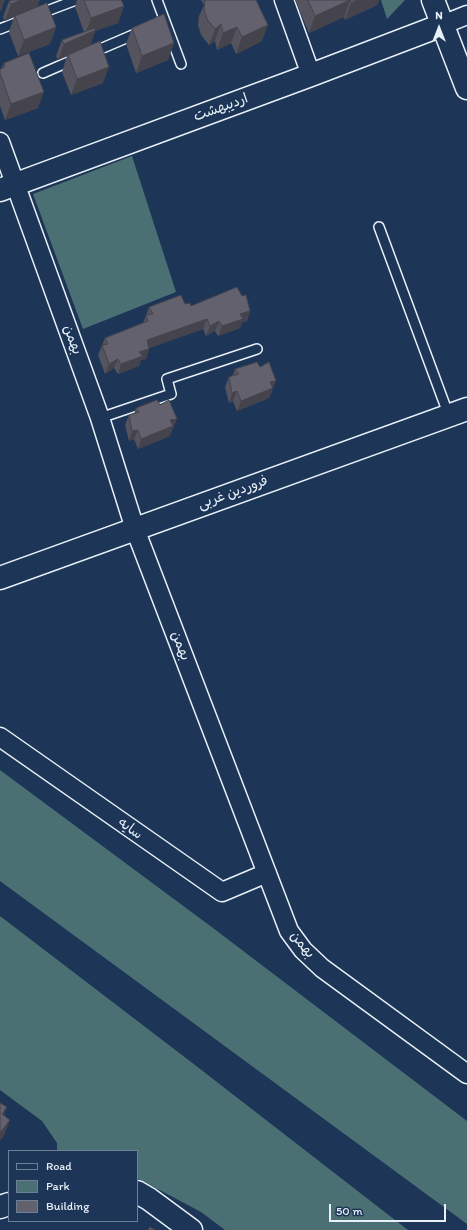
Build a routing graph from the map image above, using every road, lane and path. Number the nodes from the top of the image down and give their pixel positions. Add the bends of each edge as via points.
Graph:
1 (76, 0) edge
2 (157, 0) edge
3 (284, 0) edge
4 (433, 0) edge
5 (467, 15) edge
6 (158, 24) junction
7 (442, 24) junction
8 (0, 29) edge
9 (181, 64) dead end
10 (43, 73) dead end
11 (311, 75) junction
12 (467, 88) edge
13 (0, 142) edge
14 (8, 187) edge
15 (379, 227) dead end
16 (257, 350) dead end
17 (458, 413) edge
18 (100, 418) junction
19 (135, 529) junction
20 (0, 578) edge
21 (0, 737) edge
22 (267, 874) junction
23 (467, 1074) edge
24 (138, 1193) edge
25 (191, 1230) edge

1 - 8 lane
2 - 6 lane
3 - 11 street
4 - 7 street
5 - 7 street
6 - 9 lane
6 - 10 lane
7 - 11 street, اردیبهشت
7 - 12 street
11 - 14 street, اردیبهشت
13 - 14 street, بهمن
14 - 18 street, بهمن
15 - 17 lane
16 - 18 lane via 167,379 171,394
17 - 19 street, فروردین غربی
18 - 19 street, بهمن
19 - 20 street, فروردین غربی
19 - 22 street, بهمن
21 - 22 street, سایه via 222,892
22 - 23 street, بهمن via 289,930 303,950 322,968
24 - 25 street

